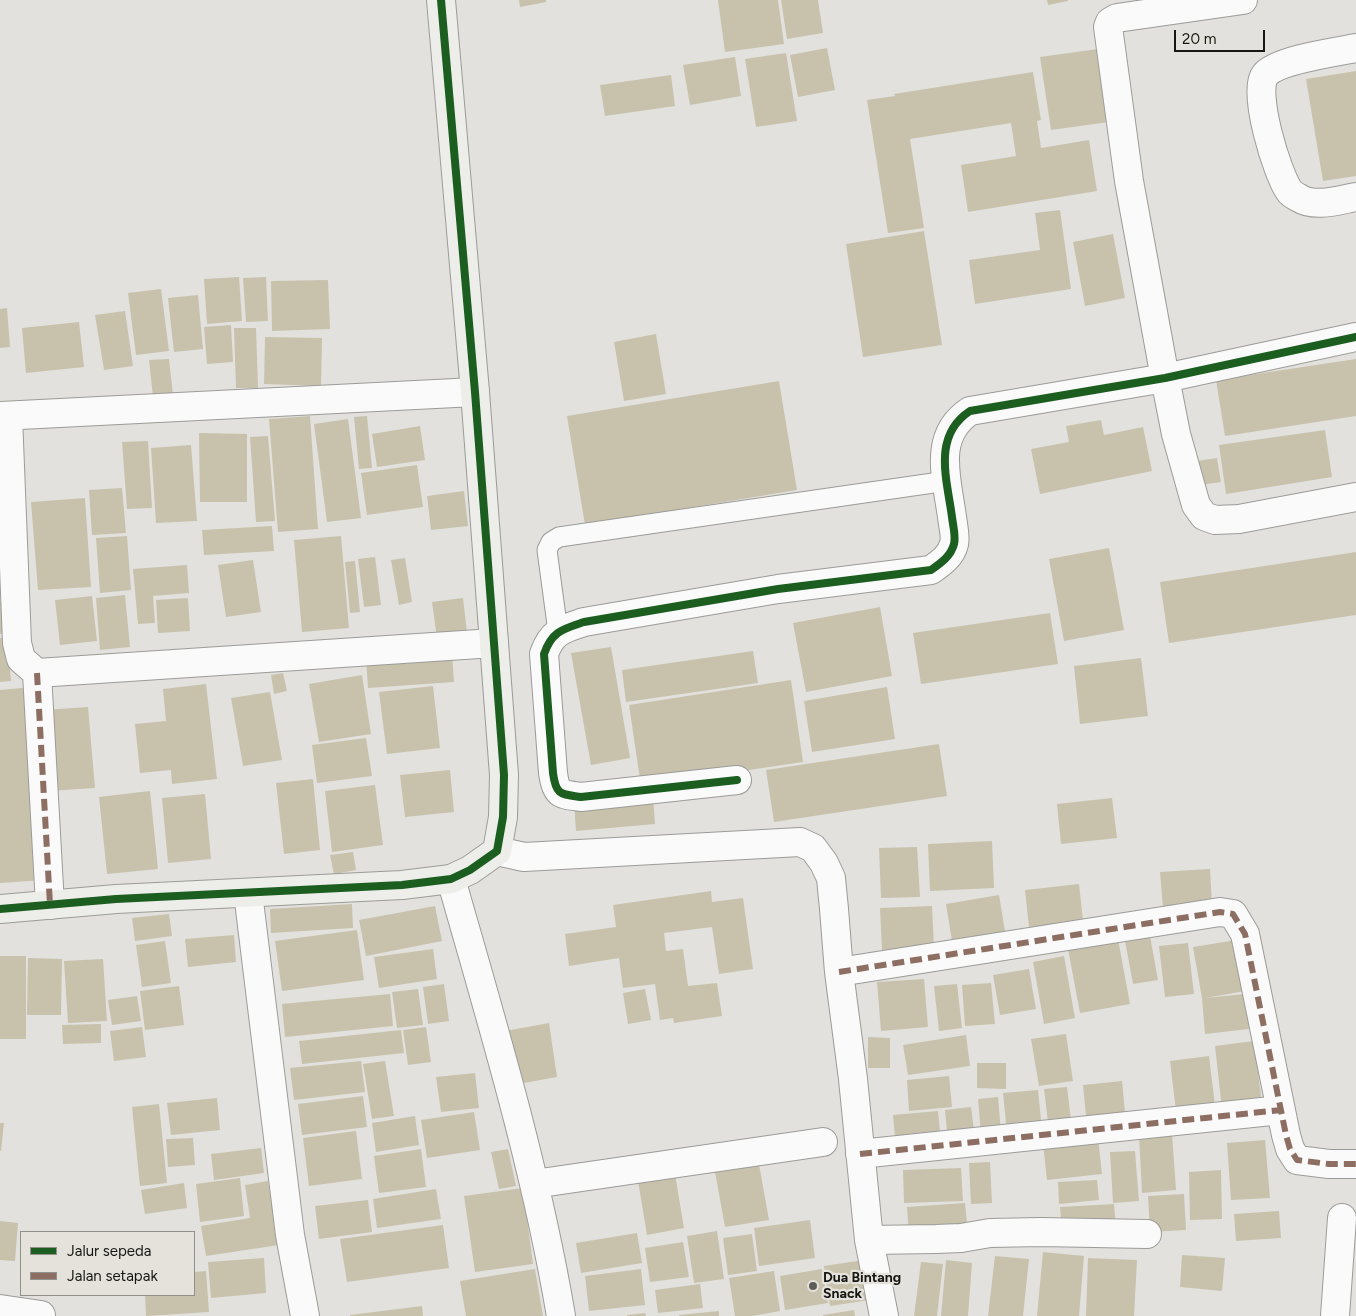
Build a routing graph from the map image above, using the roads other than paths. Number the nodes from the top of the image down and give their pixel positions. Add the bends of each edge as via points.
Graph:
1 (441, 0) edge
2 (1243, 0) edge
3 (1356, 48) edge
4 (1356, 197) edge
5 (1356, 337) edge
6 (1165, 378) junction
7 (476, 392) junction
8 (4, 416) edge
9 (947, 481) junction
10 (1356, 498) edge
11 (558, 632) junction
12 (494, 642) junction
13 (36, 673) junction
14 (737, 780) dead end
15 (496, 851) junction
16 (451, 878) junction
17 (248, 893) junction
18 (50, 905) junction
19 (0, 909) edge
20 (838, 972) junction
21 (1281, 1110) junction
22 (823, 1142) dead end
23 (860, 1154) junction
24 (1356, 1164) edge
25 (534, 1184) junction
26 (1342, 1218) dead end
27 (1147, 1234) dead end
28 (869, 1240) junction
29 (0, 1309) edge
30 (42, 1315) dead end
31 (305, 1316) edge
32 (561, 1316) edge
33 (884, 1316) edge
34 (1335, 1316) edge

1 - 7 street
2 - 6 street via 1117,18 1108,27 1129,181
3 - 4 street via 1280,64 1265,75 1261,89 1273,156 1290,192 1302,200 1317,203
5 - 6 street
6 - 9 street via 970,411 958,418 946,443
6 - 10 street via 1196,506 1204,516 1215,520 1239,519
7 - 8 street
7 - 12 street
8 - 13 street via 17,643 21,659
9 - 11 street via 954,544 950,554 931,570 778,590 594,620
9 - 11 lane via 559,537 547,550
11 - 14 street via 549,640 544,654 554,780 555,787 563,794 582,797
12 - 13 street
12 - 15 street via 504,775 503,817
13 - 18 street
15 - 16 street via 470,870
15 - 20 street via 524,857 800,842 813,848 831,878
16 - 17 street
16 - 25 street
17 - 18 street
17 - 31 street via 290,1235
18 - 19 street
20 - 21 street via 1220,912 1233,914 1245,934
20 - 23 street
21 - 23 street
21 - 24 street via 1290,1149 1297,1160
22 - 25 street
23 - 28 street
25 - 32 street
26 - 34 street
27 - 28 street via 1041,1232
28 - 33 street
29 - 30 street

